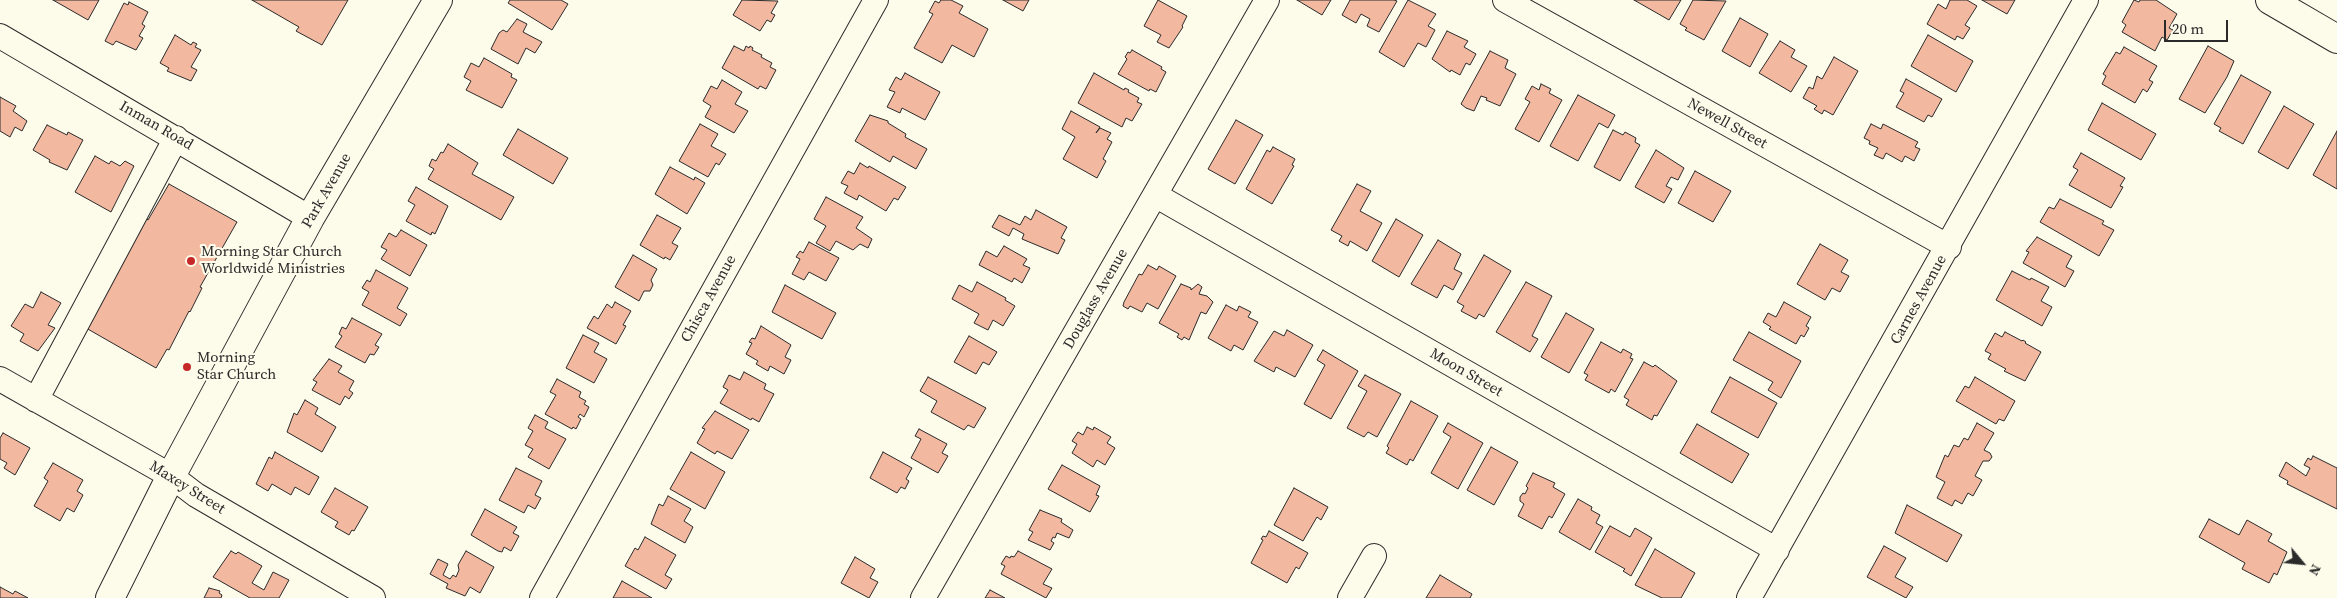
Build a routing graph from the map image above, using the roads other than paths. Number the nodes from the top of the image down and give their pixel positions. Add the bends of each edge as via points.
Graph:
1 (438, 0) edge
2 (876, 0) edge
3 (1267, 0) edge
4 (1505, 0) edge
5 (2086, 0) edge
6 (2270, 0) edge
7 (0, 36) edge
8 (2337, 39) edge
9 (176, 138) junction
10 (1155, 195) junction
11 (310, 218) junction
12 (1949, 247) junction
13 (0, 380) edge
14 (36, 400) junction
15 (172, 476) junction
16 (1777, 550) junction
17 (1374, 556) dead end
18 (110, 598) edge
19 (373, 598) edge
20 (542, 598) edge
21 (923, 598) edge
22 (1350, 598) edge
23 (1749, 598) edge

1 - 11 main road, Park Avenue
2 - 20 street, Chisca Avenue
3 - 10 street, Douglass Avenue
4 - 12 street, Newell Street
5 - 12 street, Carnes Avenue
6 - 8 main road
7 - 9 street, Inman Road
9 - 11 street, Inman Road
9 - 14 street
10 - 16 street, Moon Street
10 - 21 street, Douglass Avenue
11 - 15 main road, Park Avenue
12 - 16 street, Carnes Avenue
13 - 14 street, Maxey Street
14 - 15 street, Maxey Street
15 - 18 main road, Park Avenue
15 - 19 street, Maxey Street via 196,495
16 - 23 street, Carnes Avenue
17 - 22 street

